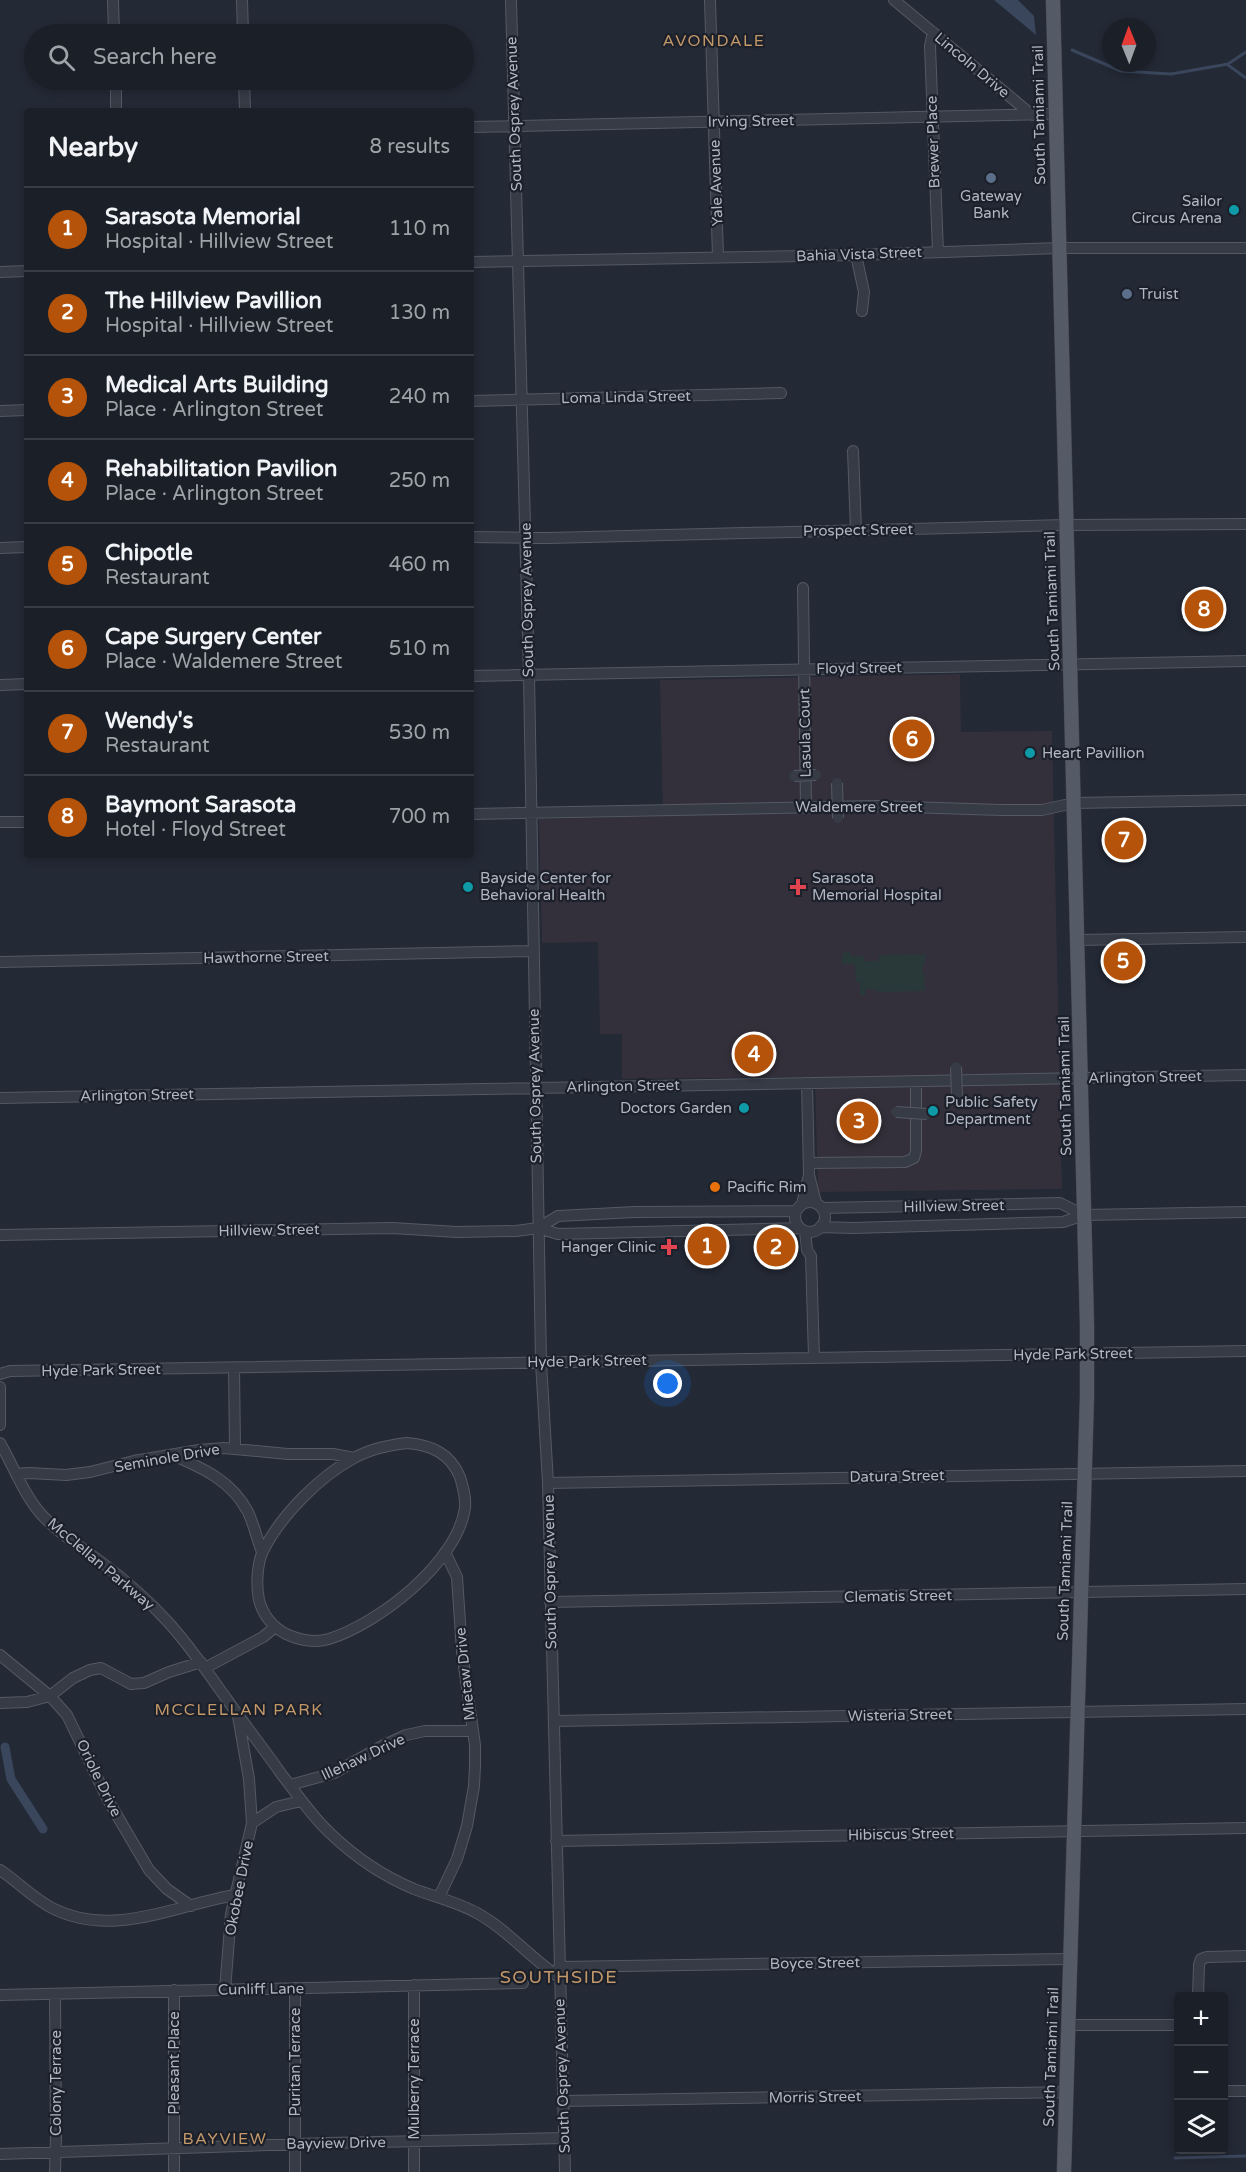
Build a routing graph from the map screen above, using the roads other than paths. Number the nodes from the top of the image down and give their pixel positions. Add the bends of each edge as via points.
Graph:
1 (113, 0) edge
2 (242, 0) edge
3 (511, 0) edge
4 (711, 0) edge
5 (894, 0) edge
6 (1053, 0) edge
7 (114, 24) edge
8 (243, 24) edge
9 (933, 32) junction
10 (116, 90) edge
11 (244, 90) edge
12 (116, 108) edge
13 (245, 108) edge
14 (1055, 114) junction
15 (1032, 115) junction
16 (932, 117) junction
17 (714, 122) junction
18 (515, 126) junction
19 (474, 127) edge
20 (1059, 248) junction
21 (1246, 248) edge
22 (938, 252) junction
23 (856, 255) junction
24 (718, 257) junction
25 (519, 261) junction
26 (474, 262) edge
27 (0, 272) edge
28 (24, 272) edge
29 (862, 311) dead end
30 (781, 393) dead end
31 (522, 399) junction
32 (474, 400) edge
33 (24, 410) edge
34 (0, 411) edge
35 (853, 451) dead end
36 (1246, 524) edge
37 (1066, 525) junction
38 (856, 530) junction
39 (474, 537) edge
40 (525, 537) junction
41 (0, 548) edge
42 (24, 548) edge
43 (802, 588) dead end
44 (1246, 661) edge
45 (1070, 663) junction
46 (804, 670) junction
47 (529, 675) junction
48 (474, 676) edge
49 (24, 684) edge
50 (0, 685) edge
51 (816, 775) dead end
52 (794, 776) dead end
53 (837, 783) dead end
54 (1246, 800) edge
55 (1074, 803) junction
56 (806, 807) junction
57 (530, 813) junction
58 (474, 814) edge
59 (837, 818) dead end
60 (0, 822) edge
61 (24, 822) edge
62 (1246, 937) edge
63 (1078, 940) junction
64 (532, 951) junction
65 (0, 962) edge
66 (956, 1067) dead end
67 (1246, 1075) edge
68 (1081, 1078) junction
69 (916, 1081) junction
70 (807, 1083) junction
71 (536, 1088) junction
72 (957, 1096) dead end
73 (0, 1098) edge
74 (896, 1112) dead end
75 (927, 1114) dead end
76 (809, 1169) junction
77 (819, 1206) junction
78 (799, 1208) junction
79 (1246, 1212) edge
80 (1084, 1215) junction
81 (538, 1228) junction
82 (810, 1229) junction
83 (0, 1235) edge
84 (1246, 1351) edge
85 (1088, 1354) junction
86 (814, 1357) junction
87 (541, 1362) junction
88 (234, 1368) junction
89 (0, 1374) edge
90 (0, 1387) edge
91 (0, 1425) edge
92 (0, 1443) edge
93 (235, 1449) junction
94 (172, 1455) junction
95 (354, 1458) junction
96 (1246, 1470) edge
97 (1085, 1473) junction
98 (16, 1474) junction
99 (548, 1483) junction
100 (262, 1552) junction
101 (445, 1552) junction
102 (1246, 1589) edge
103 (1081, 1592) junction
104 (550, 1602) junction
105 (274, 1628) junction
106 (0, 1655) edge
107 (203, 1665) junction
108 (50, 1696) junction
109 (0, 1702) edge
110 (1246, 1709) edge
111 (1077, 1712) junction
112 (238, 1713) junction
113 (554, 1721) junction
114 (472, 1731) junction
115 (291, 1785) junction
116 (301, 1801) junction
117 (252, 1822) junction
118 (1246, 1828) edge
119 (1074, 1831) junction
120 (556, 1841) junction
121 (0, 1870) edge
122 (235, 1895) junction
123 (439, 1897) junction
124 (191, 1906) junction
125 (1246, 1956) edge
126 (1070, 1959) junction
127 (559, 1972) junction
128 (523, 1983) dead end
129 (414, 1985) junction
130 (295, 1988) junction
131 (225, 1989) junction
132 (174, 1990) junction
133 (1198, 1992) edge
134 (55, 1994) junction
135 (0, 1995) edge
136 (1068, 2025) junction
137 (1174, 2025) edge
138 (1228, 2091) edge
139 (1246, 2091) edge
140 (1066, 2092) junction
141 (563, 2101) junction
142 (564, 2138) junction
143 (414, 2142) junction
144 (295, 2144) junction
145 (174, 2148) junction
146 (56, 2151) junction
147 (0, 2154) edge
148 (55, 2172) edge
149 (174, 2172) edge
150 (295, 2172) edge
151 (414, 2172) edge
152 (565, 2172) edge
153 (1064, 2172) edge

1 - 7 street
2 - 8 street
3 - 18 street, South Osprey Avenue
4 - 17 street, Yale Avenue
5 - 9 street, Lincoln Drive
6 - 14 main road, South Tamiami Trail
9 - 15 street, Lincoln Drive
9 - 16 street, Brewer Place
10 - 12 street
11 - 13 street
14 - 15 street
14 - 20 main road, South Tamiami Trail
15 - 16 street, Irving Street
16 - 17 street, Irving Street
16 - 22 street, Brewer Place
17 - 18 street, Irving Street
17 - 24 street, Yale Avenue
18 - 19 street, Irving Street
18 - 25 street, South Osprey Avenue
20 - 21 street, Bahia Vista Street
20 - 22 street, Bahia Vista Street
20 - 37 main road, South Tamiami Trail
22 - 23 street, Bahia Vista Street
23 - 24 street, Bahia Vista Street
23 - 29 street via 864,292
24 - 25 street, Bahia Vista Street
25 - 26 street, Bahia Vista Street
25 - 31 street, South Osprey Avenue
27 - 28 street
30 - 31 street, Loma Linda Street
31 - 32 street, Loma Linda Street
31 - 40 street, South Osprey Avenue
33 - 34 street
35 - 38 street
36 - 37 street, Prospect Street
37 - 38 street, Prospect Street
37 - 45 main road, South Tamiami Trail
38 - 40 street, Prospect Street
39 - 40 street, Prospect Street
40 - 47 street, South Osprey Avenue
41 - 42 street
43 - 46 street, Lasula Court
44 - 45 street, Floyd Street
45 - 46 street, Floyd Street
45 - 55 main road, South Tamiami Trail
46 - 47 street, Floyd Street
46 - 56 street, Lasula Court
47 - 48 street, Floyd Street
47 - 57 street, South Osprey Avenue
49 - 50 street
51 - 52 street, bridge
53 - 59 street, bridge
54 - 55 street, Waldemere Street
55 - 56 street, Waldemere Street via 1049,809 1000,810
55 - 63 main road, South Tamiami Trail
56 - 57 street, Waldemere Street
57 - 58 street, Waldemere Street
57 - 64 street, South Osprey Avenue
60 - 61 street
62 - 63 street
63 - 68 main road, South Tamiami Trail
64 - 65 street, Hawthorne Street
64 - 71 street, South Osprey Avenue
66 - 72 street, bridge
67 - 68 street, Arlington Street
68 - 69 street, Arlington Street
68 - 80 main road, South Tamiami Trail
69 - 70 street, Arlington Street
69 - 76 street via 916,1155 910,1161
70 - 71 street, Arlington Street
70 - 76 street
71 - 73 street, Arlington Street
71 - 81 street, South Osprey Avenue
74 - 75 street, bridge
76 - 77 street
76 - 78 street
77 - 78 street via 810,1202
77 - 80 street, Hillview Street via 1060,1203
77 - 82 street via 825,1218
78 - 81 street, Hillview Street via 558,1216
78 - 82 street via 795,1217
79 - 80 street, Hillview Street
80 - 82 street, Hillview Street via 1063,1222
80 - 85 main road, South Tamiami Trail
81 - 82 street, Hillview Street via 558,1234
81 - 83 street, Hillview Street via 469,1232 392,1228
81 - 87 street, South Osprey Avenue
82 - 86 street via 814,1250
84 - 85 street, Hyde Park Street
85 - 86 street, Hyde Park Street
85 - 97 main road, South Tamiami Trail
86 - 87 street, Hyde Park Street
87 - 88 street, Hyde Park Street
87 - 99 street, South Osprey Avenue
88 - 89 street, Hyde Park Street
88 - 93 street
90 - 91 street
92 - 98 street, McClellan Parkway
93 - 94 street, Seminole Drive
93 - 95 street, Seminole Drive
94 - 98 street, Seminole Drive via 66,1475
94 - 100 street via 213,1474 234,1492 247,1510
95 - 100 street via 306,1495
95 - 101 street via 406,1443 447,1456 457,1470 465,1497 461,1521
96 - 97 street, Datura Street
97 - 99 street, Datura Street
97 - 103 main road, South Tamiami Trail
98 - 107 street, McClellan Parkway via 49,1522 145,1599
99 - 104 street, South Osprey Avenue
100 - 105 street via 258,1595
101 - 105 street via 405,1595 346,1632 326,1640 307,1641
101 - 114 street, Mietaw Drive via 457,1577
102 - 103 street, Clematis Street
103 - 104 street, Clematis Street
103 - 111 main road, South Tamiami Trail
104 - 113 street, South Osprey Avenue
105 - 107 street
106 - 108 street, Oriole Drive
107 - 108 street via 131,1684 101,1668 90,1670
107 - 112 street, McClellan Parkway
108 - 109 street via 27,1702
108 - 124 street, Oriole Drive via 71,1720 108,1800 149,1870
110 - 111 street, Wisteria Street
111 - 113 street, Wisteria Street
111 - 119 main road, South Tamiami Trail
112 - 115 street, McClellan Parkway
112 - 117 street, Okobee Drive
113 - 120 street, South Osprey Avenue
114 - 115 street, Illehaw Drive via 406,1735 334,1773
114 - 123 street, Mietaw Drive via 475,1766 469,1817 457,1859
115 - 116 street, McClellan Parkway
116 - 117 street, Okobee Drive via 276,1807
116 - 123 street, McClellan Parkway via 330,1834 365,1863 400,1883
117 - 122 street, Okobee Drive
118 - 119 street, Hibiscus Street
119 - 120 street, Hibiscus Street
119 - 126 main road, South Tamiami Trail
120 - 127 street, South Osprey Avenue
121 - 124 street via 51,1908 80,1917 135,1919
122 - 124 street
122 - 131 street, Okobee Drive
123 - 127 street, McClellan Parkway via 488,1920 540,1965
125 - 133 street via 1201,1959
126 - 127 street, Boyce Street
126 - 136 main road, South Tamiami Trail
127 - 141 street, South Osprey Avenue
128 - 129 street, Cunliff Lane
129 - 130 street, Cunliff Lane
129 - 143 street, Mulberry Terrace
130 - 131 street, Cunliff Lane
130 - 144 street, Puritan Terrace
131 - 132 street, Cunliff Lane
132 - 134 street, Cunliff Lane
132 - 145 street, Pleasant Place
134 - 135 street, Cunliff Lane
134 - 146 street, Colony Terrace
136 - 137 street
136 - 140 main road, South Tamiami Trail
138 - 139 street
140 - 141 street, Morris Street
140 - 153 main road, South Tamiami Trail
141 - 142 street, South Osprey Avenue
142 - 143 street, Bayview Drive
142 - 152 street, South Osprey Avenue
143 - 144 street, Bayview Drive
143 - 151 street, Mulberry Terrace
144 - 145 street, Bayview Drive
144 - 150 street, Puritan Terrace
145 - 146 street, Bayview Drive
145 - 149 street, Pleasant Place
146 - 147 street, Bayview Drive
146 - 148 street, Colony Terrace

